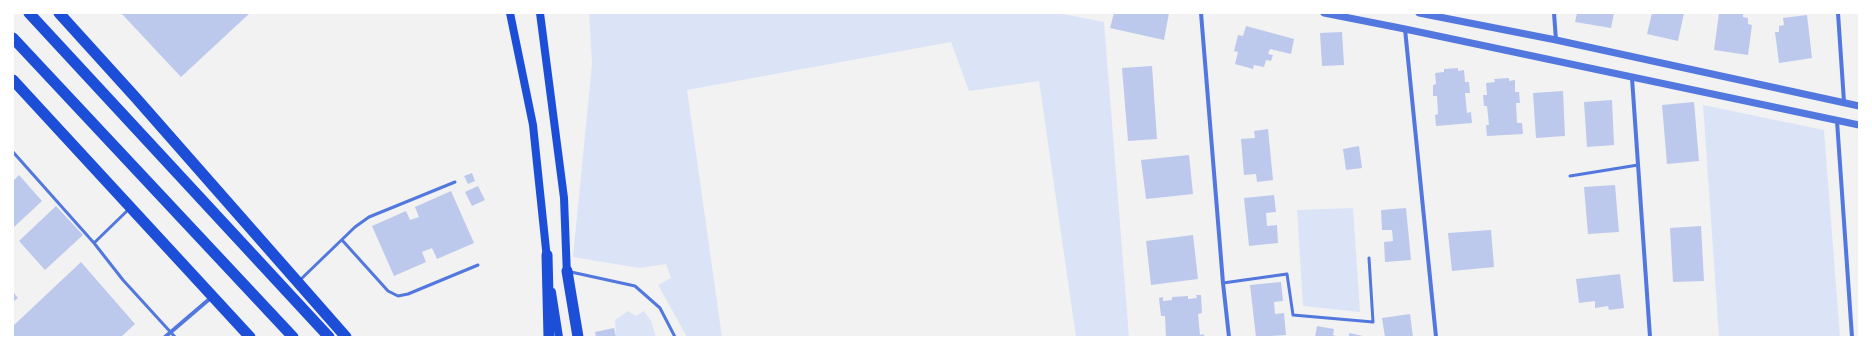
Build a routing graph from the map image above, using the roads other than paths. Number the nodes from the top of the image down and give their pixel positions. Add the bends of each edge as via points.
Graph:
1 (29, 13) edge
2 (59, 13) edge
3 (510, 13) edge
4 (540, 13) edge
5 (1201, 13) edge
6 (1324, 13) edge
7 (1419, 13) edge
8 (1554, 13) edge
9 (1838, 13) edge
10 (1405, 29) junction
11 (13, 38) edge
12 (1556, 40) junction
13 (1632, 78) junction
14 (13, 80) edge
15 (1844, 102) junction
16 (1859, 106) edge
17 (1837, 121) junction
18 (1859, 126) edge
19 (13, 152) edge
20 (1638, 165) junction
21 (1570, 176) dead end
22 (455, 182) dead end
23 (131, 207) junction
24 (342, 240) junction
25 (94, 243) junction
26 (547, 255) junction
27 (1368, 258) dead end
28 (478, 265) dead end
29 (567, 271) junction
30 (298, 282) junction
31 (1223, 283) junction
32 (213, 296) junction
33 (171, 332) junction
34 (165, 337) edge
35 (176, 337) edge
36 (250, 337) edge
37 (293, 337) edge
38 (329, 337) edge
39 (346, 337) edge
40 (549, 337) edge
41 (559, 337) edge
42 (572, 337) edge
43 (578, 337) edge
44 (675, 337) edge
45 (1229, 337) edge
46 (1436, 337) edge
47 (1650, 337) edge
48 (1852, 337) edge

1 - 38 highway
2 - 30 highway
3 - 26 main road via 532,125
4 - 29 main road via 564,198
5 - 31 street
6 - 10 street
7 - 12 street
8 - 12 street
9 - 15 street
10 - 13 street
10 - 46 street
11 - 37 highway
12 - 15 street
13 - 17 street
13 - 20 street
14 - 23 highway
15 - 16 street
17 - 18 street
17 - 48 street
19 - 25 lane
20 - 21 lane
20 - 47 street
22 - 24 lane via 369,216
23 - 25 lane
23 - 32 highway
24 - 28 lane via 388,291 398,296
24 - 30 lane
25 - 33 lane via 123,280
26 - 40 highway
26 - 41 main road
27 - 31 lane via 1373,322 1293,315 1287,274
29 - 42 main road
29 - 43 highway
29 - 44 lane via 635,286 660,308
30 - 39 highway
31 - 45 street
32 - 33 street
32 - 36 highway
33 - 34 street
33 - 35 lane

